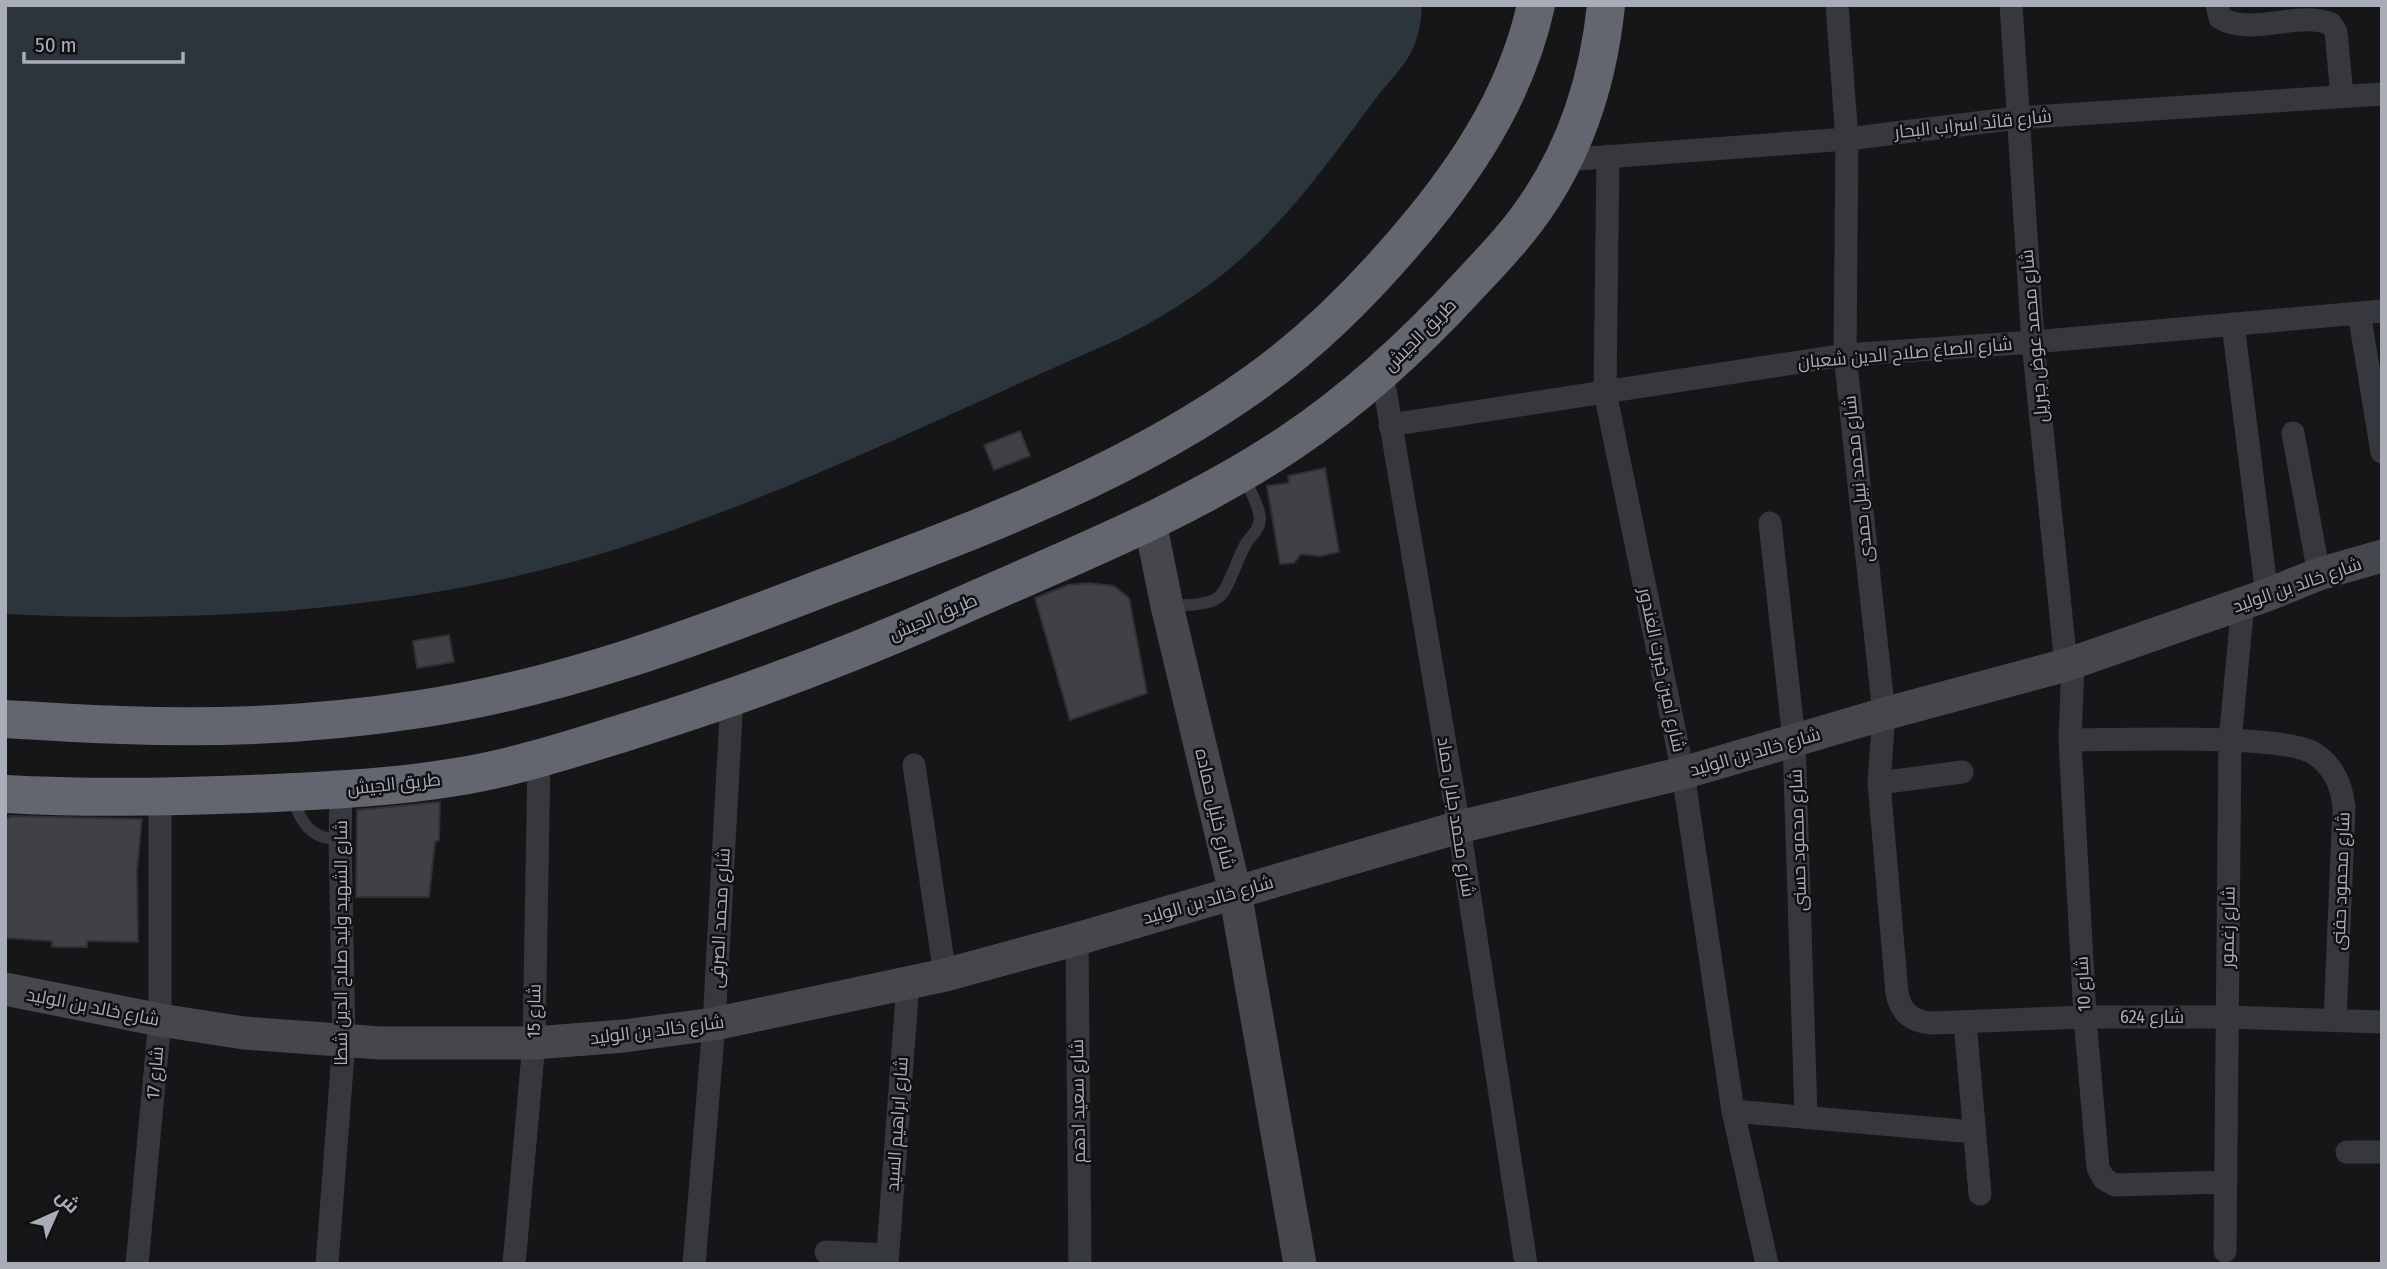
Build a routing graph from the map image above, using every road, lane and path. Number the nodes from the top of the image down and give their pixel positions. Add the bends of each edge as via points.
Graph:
1 (1536, 5) edge
2 (1606, 5) edge
3 (1837, 5) edge
4 (2011, 5) edge
5 (2217, 5) edge
6 (2305, 13) edge
7 (2382, 94) edge
8 (2342, 95) junction
9 (2017, 118) junction
10 (1847, 139) junction
11 (1608, 156) junction
12 (1564, 160) junction
13 (2370, 312) edge
14 (2233, 324) junction
15 (2034, 342) junction
16 (1845, 355) junction
17 (1382, 372) junction
18 (1605, 392) junction
19 (1390, 425) junction
20 (2293, 433) dead end
21 (2382, 452) edge
22 (1242, 472) junction
23 (1150, 522) junction
24 (1770, 523) dead end
25 (2382, 556) edge
26 (2319, 574) junction
27 (2255, 599) junction
28 (1167, 606) junction
29 (2069, 664) junction
30 (732, 697) junction
31 (1884, 714) junction
32 (5, 719) edge
33 (1794, 740) junction
34 (2070, 740) junction
35 (2230, 741) junction
36 (539, 758) junction
37 (914, 765) dead end
38 (1962, 772) dead end
39 (1683, 773) junction
40 (1879, 783) junction
41 (341, 789) junction
42 (290, 792) junction
43 (5, 794) edge
44 (160, 797) junction
45 (1459, 827) junction
46 (340, 839) junction
47 (1235, 892) junction
48 (1077, 939) junction
49 (945, 975) junction
50 (908, 983) junction
51 (5, 989) edge
52 (1897, 993) joint
53 (2085, 1017) junction
54 (2228, 1017) junction
55 (160, 1020) junction
56 (2335, 1020) junction
57 (1965, 1022) junction
58 (2382, 1022) edge
59 (714, 1024) junction
60 (344, 1041) junction
61 (534, 1043) junction
62 (1733, 1111) junction
63 (1806, 1115) junction
64 (1975, 1132) junction
65 (2347, 1152) dead end
66 (2382, 1152) edge
67 (2226, 1182) junction
68 (1980, 1194) dead end
69 (2225, 1251) dead end
70 (826, 1252) dead end
71 (887, 1259) edge
72 (137, 1264) edge
73 (327, 1264) edge
74 (514, 1264) edge
75 (694, 1264) edge
76 (1080, 1264) edge
77 (1300, 1264) edge
78 (1526, 1264) edge
79 (1766, 1264) edge

1 - 32 highway via 1513,77 1482,139 1418,227 1353,299 1256,383 1164,439 1068,489 720,628 480,698 301,722 170,726
2 - 12 highway, طريق الجيش via 1596,71
3 - 10 street, شارع محمد نبيل حمدى
4 - 9 street, شارع محمد عوض جبريل
5 - 6 street via 2220,18 2244,25
6 - 8 street via 2331,24 2336,32
7 - 8 street, شارع قائد اسراب البحار
8 - 9 street, شارع قائد اسراب البحار
9 - 10 street, شارع قائد اسراب البحار
9 - 15 street, شارع محمد عوض جبريل
10 - 11 street, شارع قائد اسراب البحار
10 - 16 street, شارع محمد نبيل حمدى
11 - 12 street, شارع قائد اسراب البحار
11 - 18 street, شارع امين خيرت الغندور
12 - 17 highway, طريق الجيش via 1503,248
13 - 14 street, شارع الصاغ صلاح الدين شعبان
13 - 21 street
14 - 15 street, شارع الصاغ صلاح الدين شعبان
14 - 27 street, شارع زغمور
15 - 16 street, شارع الصاغ صلاح الدين شعبان
15 - 29 street, شارع محمد عوض جبريل
16 - 18 street, شارع الصاغ صلاح الدين شعبان
16 - 31 street, شارع محمد نبيل حمدى
17 - 19 street, شارع محمد جلال حماد
17 - 22 highway, طريق الجيش via 1320,422
18 - 19 street, شارع الصاغ صلاح الدين شعبان
18 - 39 street, شارع امين خيرت الغندور
19 - 45 street, شارع محمد جلال حماد
20 - 26 street
22 - 23 highway, طريق الجيش
22 - 28 lane via 1260,520 1226,589 1210,601
23 - 28 street, شارع خليل حماده
23 - 30 highway, طريق الجيش via 911,628
24 - 33 street, شارع محمود حسنى
25 - 26 street, شارع خالد بن الوليد
26 - 27 street, شارع خالد بن الوليد
27 - 29 street, شارع خالد بن الوليد
27 - 35 street, شارع زغمور
28 - 47 street, شارع خليل حماده
29 - 31 street, شارع خالد بن الوليد
29 - 34 street, شارع 10
30 - 36 highway, طريق الجيش
30 - 59 street, شارع محمد الصرفى
31 - 33 street, شارع خالد بن الوليد
31 - 40 street, شارع محمد نبيل حمدى
33 - 39 street, شارع خالد بن الوليد
33 - 63 street, شارع محمود حسنى
34 - 35 street, شارع محمود حفنى
34 - 53 street, شارع 10
35 - 54 street, شارع زغمور
35 - 56 street, شارع محمود حفنى via 2313,752 2330,767 2342,789
36 - 41 highway, طريق الجيش via 457,777
36 - 61 street, شارع 15
37 - 49 street
38 - 40 street
39 - 45 street, شارع خالد بن الوليد
39 - 62 street, شارع امين خيرت الغندور
40 - 52 street, شارع محمد نبيل حمدى
41 - 42 highway, طريق الجيش
41 - 46 street, شارع الشهيد وليد صلاح الدين شطا
42 - 44 highway, طريق الجيش
42 - 46 lane via 305,827 323,838
43 - 44 highway, طريق الجيش
44 - 55 street, شارع 17
45 - 47 street, شارع خالد بن الوليد
45 - 78 street, شارع محمد جلال حماد
46 - 60 street, شارع الشهيد وليد صلاح الدين شطا
47 - 48 street, شارع خالد بن الوليد
47 - 77 street, شارع خليل حماده
48 - 49 street, شارع خالد بن الوليد
48 - 76 street, شارع سعيد ادهم
49 - 50 street, شارع خالد بن الوليد
50 - 59 street, شارع خالد بن الوليد
50 - 71 street, شارع ابراهيم السيد
51 - 55 street, شارع خالد بن الوليد
52 - 57 street, شارع 624 via 1900,1005 1918,1022
53 - 54 street, شارع 624
53 - 57 street, شارع 624
53 - 67 street, شارع 10 via 2095,1154 2104,1179 2128,1186
54 - 56 street, شارع 624
54 - 67 street, شارع زغمور
55 - 60 street, شارع خالد بن الوليد
55 - 72 street, شارع 17
56 - 58 street, شارع 624
57 - 64 street
59 - 61 street, شارع خالد بن الوليد
59 - 75 street, شارع محمد الصرفى
60 - 61 street, شارع خالد بن الوليد
60 - 73 street, شارع الشهيد وليد صلاح الدين شطا
61 - 74 street, شارع 15
62 - 63 street
62 - 79 street, شارع امين خيرت الغندور
63 - 64 street
64 - 68 street
65 - 66 street
67 - 69 street, شارع زغمور
70 - 71 street

